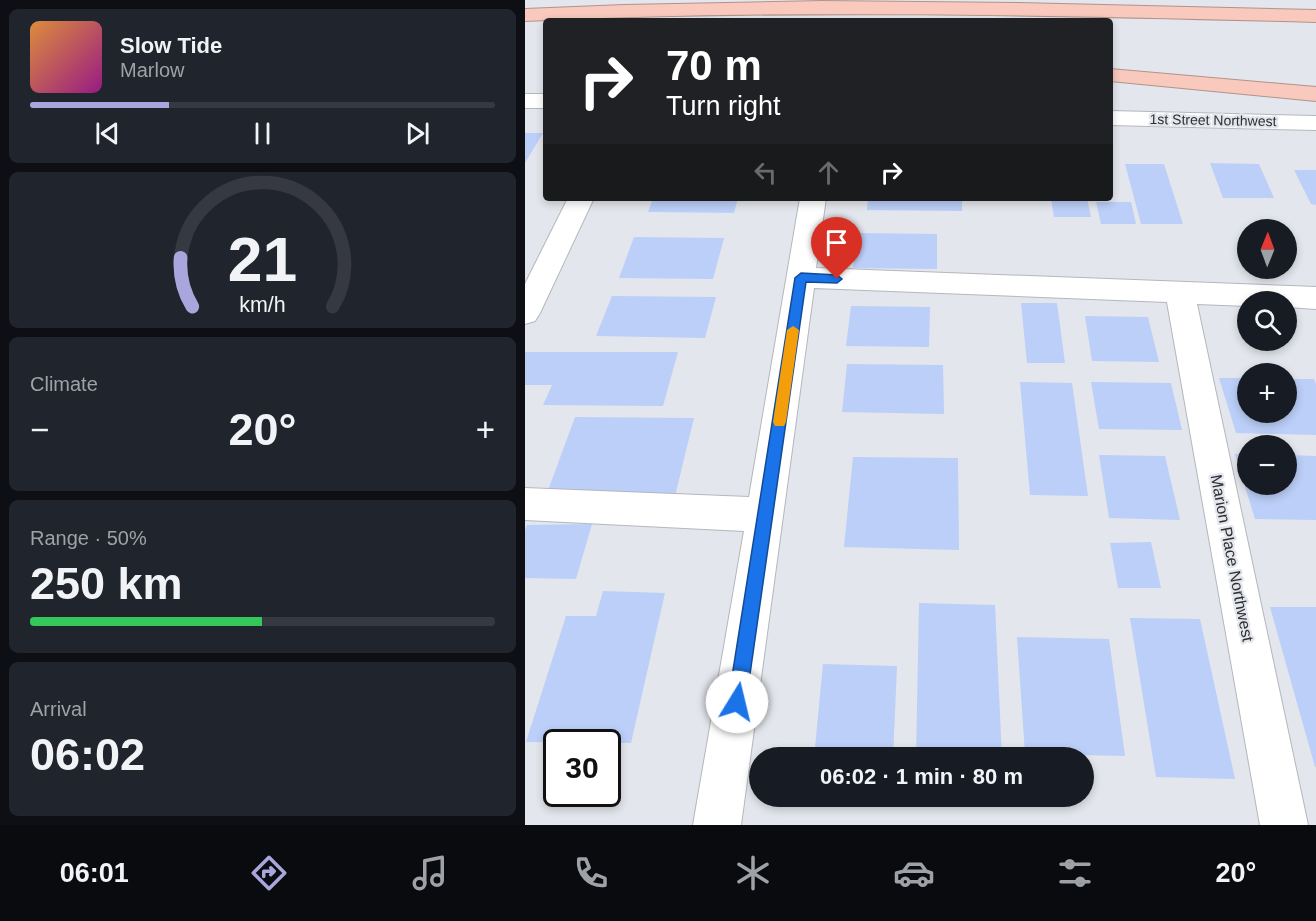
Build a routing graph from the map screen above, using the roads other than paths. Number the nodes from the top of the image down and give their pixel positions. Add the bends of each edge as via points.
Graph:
1 (525, 15) edge
2 (1316, 16) edge
3 (525, 33) edge
4 (543, 33) edge
5 (1113, 75) edge
6 (1316, 94) edge
7 (525, 101) edge
8 (543, 101) edge
9 (1113, 118) edge
10 (1316, 123) edge
11 (580, 201) edge
12 (813, 201) edge
13 (801, 278) junction
14 (1180, 292) junction
15 (1316, 298) edge
16 (525, 313) edge
17 (525, 504) edge
18 (766, 515) junction
19 (717, 825) edge
20 (1284, 825) edge

1 - 2 highway via 760,3
3 - 4 highway
5 - 6 highway
7 - 8 street
9 - 10 street, 1st Street Northwest
11 - 16 street
12 - 13 street
13 - 14 street
13 - 18 street
14 - 15 street
14 - 20 street, Marion Place Northwest
17 - 18 street
18 - 19 street

